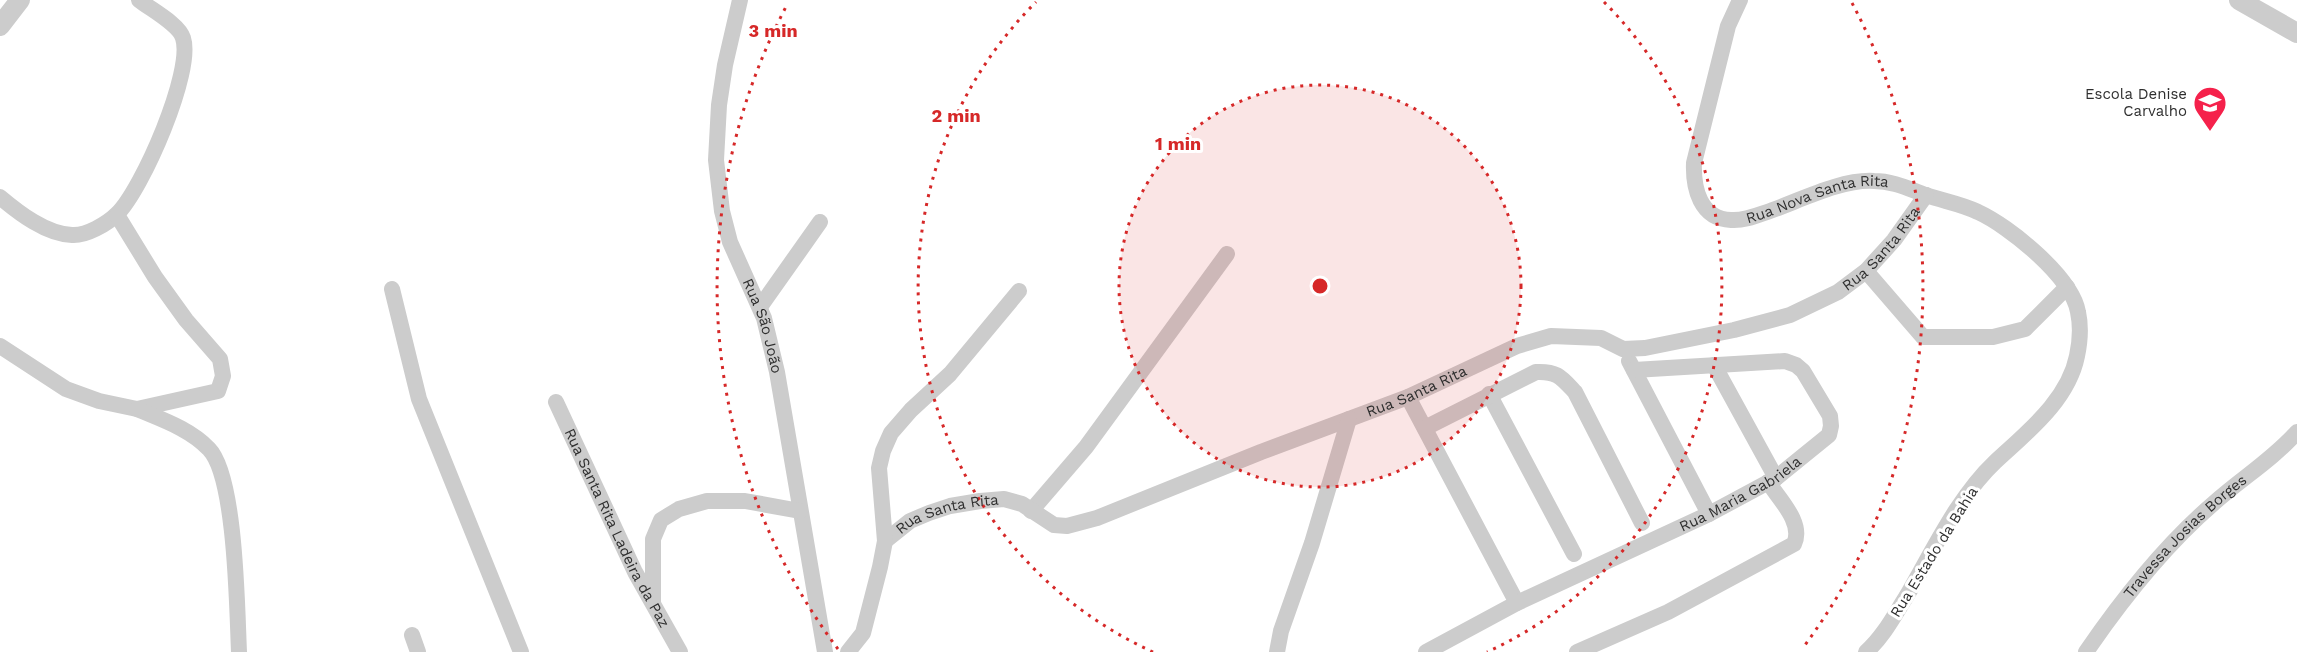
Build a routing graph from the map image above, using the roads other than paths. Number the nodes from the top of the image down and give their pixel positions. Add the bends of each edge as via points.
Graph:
1 (20, 0) edge
2 (138, 0) edge
3 (1740, 0) edge
4 (2239, 0) edge
5 (742, 1) edge
6 (0, 26) edge
7 (2297, 33) edge
8 (1926, 195) junction
9 (0, 197) edge
10 (117, 215) junction
11 (820, 222) dead end
12 (1227, 254) dead end
13 (1866, 271) junction
14 (2067, 287) junction
15 (392, 289) dead end
16 (1019, 291) dead end
17 (760, 307) junction
18 (2080, 336) joint
19 (0, 346) edge
20 (1623, 349) junction
21 (1714, 365) junction
22 (1634, 370) junction
23 (1490, 394) junction
24 (1408, 397) junction
25 (556, 402) dead end
26 (137, 409) junction
27 (1349, 419) junction
28 (1425, 428) junction
29 (2297, 432) edge
30 (1772, 480) junction
31 (800, 511) junction
32 (1031, 511) junction
33 (1709, 514) junction
34 (1642, 523) dead end
35 (885, 541) junction
36 (1574, 554) dead end
37 (1517, 603) junction
38 (653, 604) junction
39 (412, 635) dead end
40 (239, 652) edge
41 (418, 652) edge
42 (521, 652) edge
43 (680, 652) edge
44 (825, 652) edge
45 (848, 652) edge
46 (1277, 652) edge
47 (1426, 652) edge
48 (1577, 652) edge
49 (1866, 652) edge
50 (2086, 652) edge

1 - 6 street
2 - 10 street via 183,36 184,65 153,155
3 - 8 street, Rua Nova Santa Rita via 1728,26 1694,163 1694,183 1704,207 1717,217 1748,219 1845,184 1873,181 1898,184
4 - 7 street
5 - 17 street, Rua São João via 725,65 716,160 730,242
8 - 13 street, Rua Santa Rita
8 - 14 street, Rua Nova Santa Rita via 1978,212 2010,232 2045,260
9 - 10 street via 47,229 73,235 94,230
10 - 26 street via 179,312 220,359 223,376 218,391
11 - 17 street
12 - 32 street via 1086,447
13 - 14 street via 1923,337 1993,337 2025,329
13 - 20 street, Rua Santa Rita via 1838,292 1790,315 1734,330
14 - 18 street, Rua Nova Santa Rita via 2078,310
15 - 42 street via 419,399
16 - 35 street via 950,374 891,433 879,468
17 - 31 street, Rua São João via 777,372
18 - 49 street, Rua Estado da Bahia via 2077,359 2051,408 1986,470 1964,498 1891,622
19 - 26 street via 66,389
20 - 22 street
20 - 24 street, Rua Santa Rita via 1601,338 1551,336 1517,346
21 - 22 street, Rua Maria Gabriela
21 - 30 street
21 - 30 street, Rua Maria Gabriela via 1785,361 1796,364 1830,416 1829,435
22 - 33 street
23 - 28 street
23 - 34 street via 1536,372 1551,371 1564,380 1575,392
23 - 36 street
24 - 27 street, Rua Santa Rita
24 - 28 street
25 - 38 street, Rua Santa Rita Ladeira da Paz
26 - 40 street via 186,430 210,450 221,471 229,509
27 - 32 street, Rua Santa Rita via 1097,518 1067,526 1054,525
27 - 46 street
28 - 37 street
29 - 50 street, Travessa Josias Borges via 2278,453 2215,502 2153,563
30 - 33 street, Rua Maria Gabriela
30 - 48 street via 1796,524 1794,544 1668,612
31 - 38 street via 745,501 707,501 679,509 661,520 653,539
31 - 44 street, Rua São João
32 - 35 street, Rua Santa Rita via 1004,499 950,506 910,521
33 - 37 street, Rua Maria Gabriela
35 - 45 street via 863,633
37 - 47 street, Rua Maria Gabriela
38 - 43 street, Rua Santa Rita Ladeira da Paz
39 - 41 street

